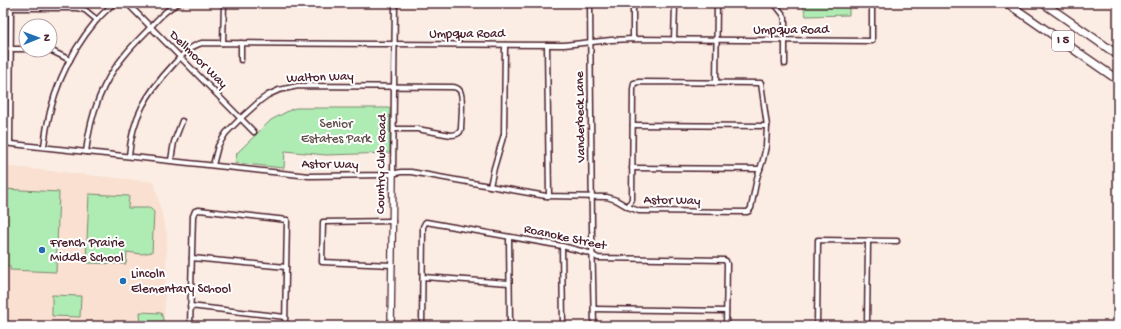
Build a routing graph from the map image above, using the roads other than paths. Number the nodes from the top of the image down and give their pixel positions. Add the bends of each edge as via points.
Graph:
1 (114, 3) edge
2 (127, 3) edge
3 (179, 3) edge
4 (224, 3) edge
5 (395, 3) edge
6 (590, 3) edge
7 (633, 3) edge
8 (717, 3) edge
9 (774, 3) edge
10 (872, 3) edge
11 (1007, 3) edge
12 (1043, 3) edge
13 (11, 5) edge
14 (675, 5) dead end
15 (97, 20) junction
16 (150, 27) junction
17 (633, 39) junction
18 (674, 40) junction
19 (716, 40) junction
20 (785, 40) junction
21 (590, 42) junction
22 (223, 43) junction
23 (241, 43) junction
24 (395, 44) junction
25 (505, 45) junction
26 (547, 45) junction
27 (3, 49) edge
28 (10, 49) junction
29 (18, 49) edge
30 (58, 54) edge
31 (1118, 55) edge
32 (180, 58) junction
33 (70, 60) junction
34 (242, 60) dead end
35 (785, 64) dead end
36 (1118, 80) edge
37 (716, 83) junction
38 (394, 86) junction
39 (241, 118) junction
40 (182, 121) dead end
41 (633, 125) junction
42 (767, 126) junction
43 (394, 129) junction
44 (254, 132) dead end
45 (3, 143) edge
46 (10, 143) junction
47 (44, 146) junction
48 (86, 152) junction
49 (129, 156) junction
50 (171, 160) junction
51 (213, 165) junction
52 (632, 168) junction
53 (760, 169) junction
54 (393, 174) junction
55 (490, 186) junction
56 (549, 196) junction
57 (592, 196) junction
58 (628, 207) junction
59 (393, 221) junction
60 (509, 237) junction
61 (868, 241) junction
62 (897, 241) dead end
63 (562, 246) junction
64 (593, 255) junction
65 (192, 258) junction
66 (392, 264) junction
67 (286, 267) junction
68 (423, 277) junction
69 (509, 283) junction
70 (190, 306) junction
71 (594, 309) junction
72 (726, 311) junction
73 (285, 316) junction
74 (190, 326) edge
75 (285, 326) edge
76 (390, 326) edge
77 (422, 326) edge
78 (510, 326) edge
79 (563, 326) edge
80 (594, 326) edge
81 (726, 326) edge
82 (817, 326) edge
83 (868, 326) edge

1 - 15 street
2 - 16 street, Dellmoor Way
3 - 16 street
4 - 22 street
5 - 24 street, Country Club Road
6 - 21 street, Vanderbeck Lane
7 - 17 street
8 - 19 street
9 - 20 street via 784,16
10 - 20 street, Umpqua Road via 872,41
11 - 36 highway, I 5
12 - 31 highway, I 5
13 - 15 street via 77,8 85,10
13 - 28 street
14 - 18 street
15 - 33 street
16 - 32 street, Dellmoor Way
16 - 48 street via 123,56 106,83 93,114
17 - 18 street, Umpqua Road
17 - 21 street, Umpqua Road
18 - 19 street, Umpqua Road
19 - 20 street, Umpqua Road
19 - 37 street
20 - 35 street
21 - 26 street, Umpqua Road
21 - 57 street, Vanderbeck Lane
22 - 23 street, Umpqua Road
22 - 32 street, Umpqua Road via 199,44
23 - 24 street, Umpqua Road
23 - 34 street
24 - 25 street, Umpqua Road
24 - 38 street, Country Club Road
25 - 26 street, Umpqua Road
25 - 55 street via 504,134
26 - 56 street
27 - 28 street
28 - 29 street
28 - 46 street
30 - 33 street
32 - 39 street, Dellmoor Way
32 - 49 street, Umpqua Road via 148,94 132,134
33 - 47 street via 55,95
37 - 41 street via 634,83
37 - 42 street via 761,83
38 - 39 street, Walton Way via 291,87 265,97
38 - 43 street, Country Club Road
38 - 43 street, Walton Way via 454,87 462,97 461,129 456,135 417,129
39 - 44 street, Dellmoor Way
39 - 51 street, Walton Way via 220,141
40 - 50 street
41 - 42 street
41 - 52 street
42 - 53 street via 766,146
43 - 54 street, Country Club Road
45 - 46 street, Astor Way
46 - 47 street, Astor Way
47 - 48 street, Astor Way
48 - 49 street, Astor Way
49 - 50 street, Astor Way
50 - 51 street, Astor Way
51 - 54 street, Astor Way via 309,176
52 - 53 street
52 - 58 street via 632,199
53 - 58 street, Astor Way via 749,211 643,211
54 - 55 street, Astor Way via 416,173
54 - 59 street, Country Club Road
55 - 56 street, Astor Way
56 - 57 street, Astor Way
57 - 58 street, Astor Way via 612,198
57 - 64 street, Vanderbeck Lane
59 - 66 street, Country Club Road
59 - 66 street via 323,222 322,262
60 - 63 street, Roanoke Street
60 - 68 street, Roanoke Street via 425,223
60 - 69 street
61 - 62 street
61 - 82 street via 818,240
61 - 83 street
63 - 64 street, Roanoke Street
63 - 79 street
64 - 71 street, Vanderbeck Lane
64 - 72 street, Roanoke Street via 598,258 724,260 727,264
65 - 67 street
65 - 67 street via 193,216 195,211 199,210 288,220
65 - 70 street
66 - 76 street, Country Club Road
67 - 73 street
68 - 69 street
68 - 77 street
69 - 78 street
70 - 73 street
70 - 74 street
71 - 72 street
71 - 80 street, Vanderbeck Lane
72 - 81 street
73 - 75 street

